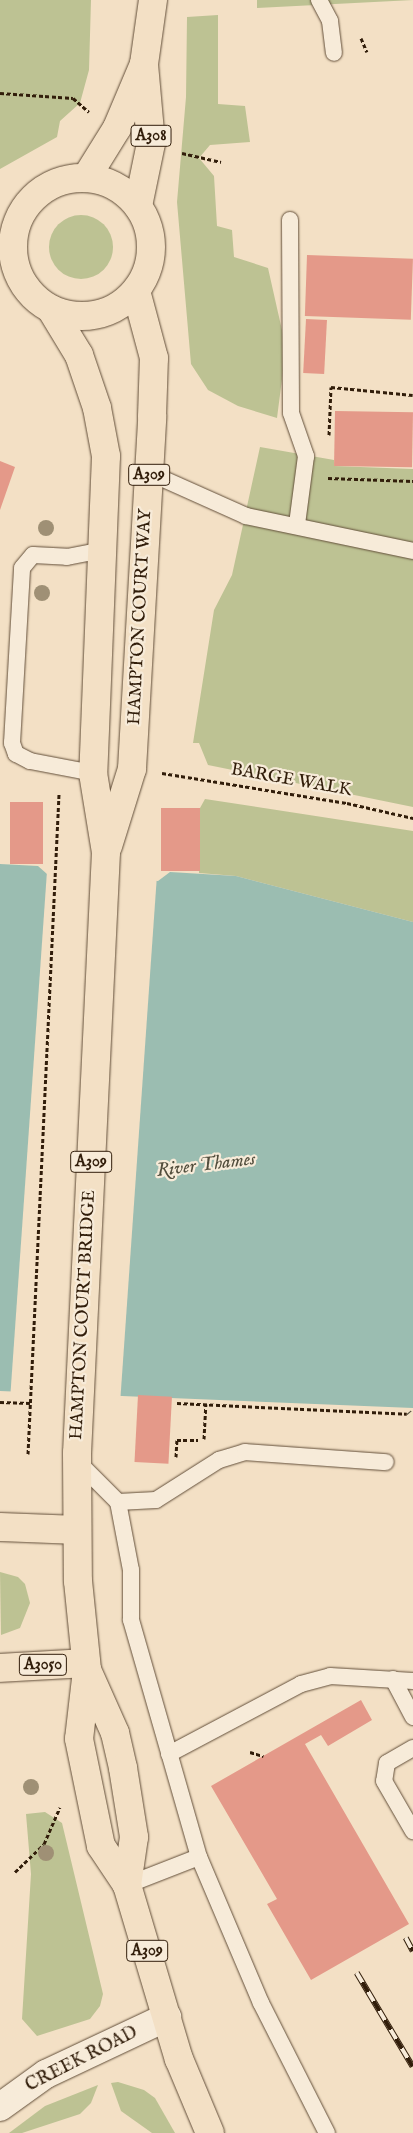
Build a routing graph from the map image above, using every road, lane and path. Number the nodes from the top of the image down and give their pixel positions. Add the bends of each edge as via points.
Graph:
1 (153, 0) edge
2 (319, 0) edge
3 (334, 53) dead end
4 (144, 64) junction
5 (0, 93) edge
6 (81, 105) dead end
7 (175, 151) dead end
8 (220, 162) dead end
9 (86, 178) junction
10 (138, 206) junction
11 (13, 209) edge
12 (290, 220) dead end
13 (13, 287) edge
14 (136, 291) junction
15 (51, 309) junction
16 (413, 395) edge
17 (328, 441) dead end
18 (327, 469) dead end
19 (150, 473) junction
20 (327, 478) junction
21 (413, 481) edge
22 (297, 524) junction
23 (324, 530) junction
24 (104, 550) junction
25 (413, 551) edge
26 (93, 773) junction
27 (164, 774) dead end
28 (60, 789) dead end
29 (413, 818) edge
30 (106, 861) junction
31 (0, 1402) edge
32 (177, 1403) dead end
33 (30, 1404) junction
34 (206, 1404) junction
35 (407, 1414) dead end
36 (28, 1454) dead end
37 (77, 1457) junction
38 (386, 1462) dead end
39 (175, 1463) dead end
40 (118, 1502) junction
41 (0, 1527) edge
42 (77, 1530) junction
43 (87, 1667) junction
44 (0, 1668) edge
45 (393, 1679) junction
46 (413, 1681) edge
47 (413, 1717) edge
48 (413, 1748) edge
49 (250, 1752) dead end
50 (170, 1754) junction
51 (263, 1756) dead end
52 (63, 1800) dead end
53 (413, 1831) edge
54 (199, 1857) junction
55 (15, 1872) dead end
56 (127, 1885) junction
57 (166, 2018) junction
58 (0, 2107) edge
59 (210, 2133) edge
60 (327, 2133) edge

1 - 4 main road, A308
2 - 3 lane via 330,21
4 - 9 main road, A308 via 117,128
4 - 10 main road, A308 via 151,143
5 - 6 path via 73,98
7 - 8 path
9 - 10 main road via 120,189
9 - 11 main road via 52,184
10 - 14 main road via 149,230 151,249 148,268
11 - 13 main road
12 - 22 lane via 291,413 306,456
13 - 15 main road
14 - 15 main road via 105,313 86,316
14 - 19 main road, HAMPTON COURT WAY / A309 via 154,358
15 - 24 main road, A309 via 79,355 97,408 106,456
16 - 17 path via 330,387
18 - 20 path
19 - 22 lane via 246,516
19 - 30 main road, HAMPTON COURT WAY / A309 via 132,770
20 - 21 path
20 - 23 path
22 - 23 lane
23 - 25 lane
24 - 26 main road, A309
24 - 26 lane via 66,557 33,555 22,568 12,743 16,754 60,769
26 - 30 main road, A309
27 - 29 path, BARGE WALK via 347,803
28 - 33 path
30 - 37 main road, HAMPTON COURT BRIDGE / A309
31 - 33 path
32 - 34 path
33 - 36 path
34 - 35 path
34 - 39 path via 204,1440 177,1440
37 - 40 lane
37 - 42 main road, A309
38 - 40 lane via 246,1452 219,1460 156,1500
40 - 50 lane via 131,1570 130,1620
41 - 42 main road
42 - 43 main road, A309
43 - 44 main road, A3050
43 - 56 main road, A309 via 115,1733 123,1768 134,1837
43 - 56 main road, A309 via 79,1739 86,1786 101,1846
45 - 46 lane
45 - 47 lane
45 - 50 lane via 330,1676 301,1684
48 - 53 lane via 387,1763 384,1781
49 - 51 path
50 - 54 lane
52 - 55 path via 44,1844
54 - 56 lane
54 - 60 lane via 261,2003
56 - 57 main road, A309
57 - 58 main road, CREEK ROAD via 46,2074
57 - 59 main road, A309 via 197,2108

